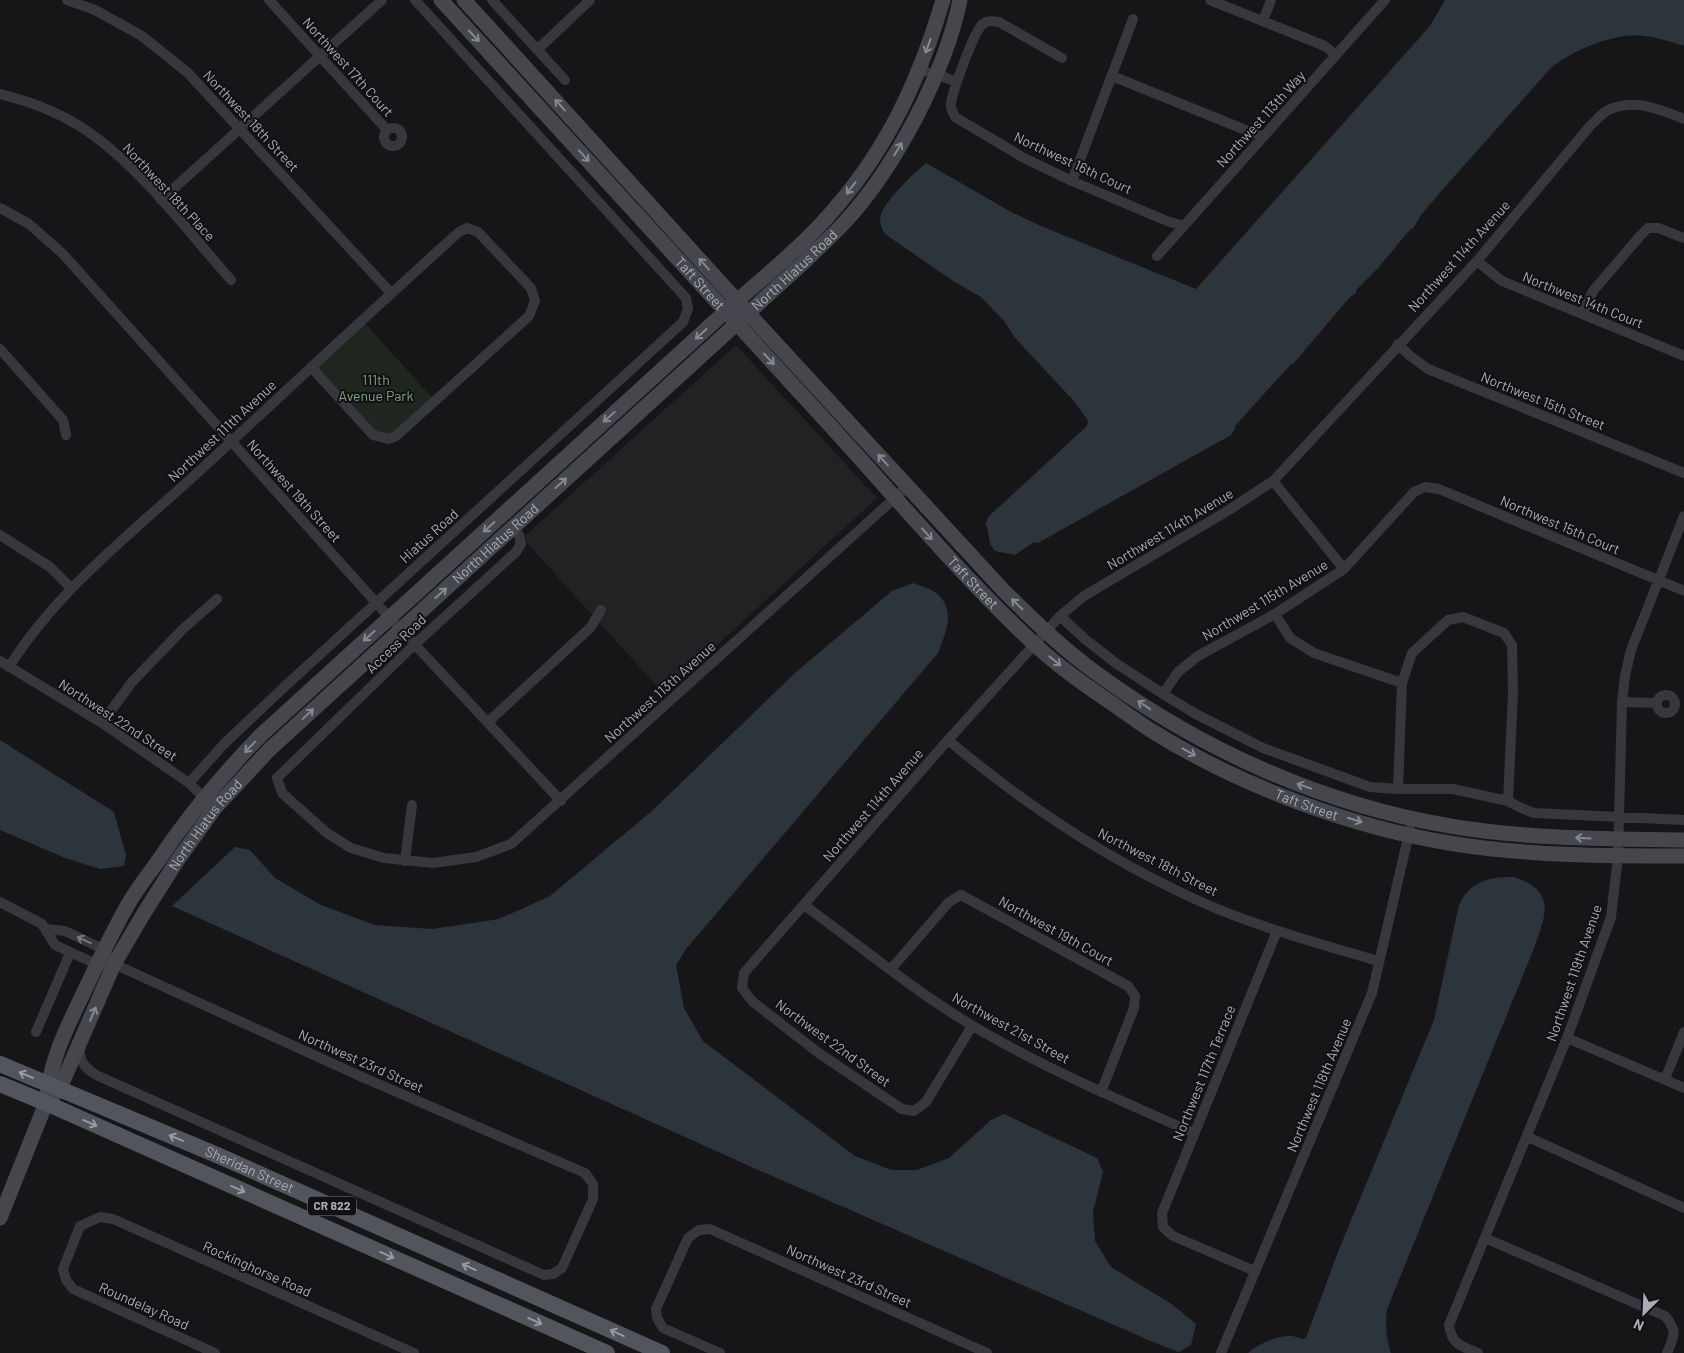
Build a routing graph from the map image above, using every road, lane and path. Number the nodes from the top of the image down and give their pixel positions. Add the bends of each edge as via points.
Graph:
1 (67, 0) edge
2 (100, 0) edge
3 (269, 0) edge
4 (382, 0) edge
5 (415, 0) edge
6 (441, 0) edge
7 (464, 0) edge
8 (492, 0) edge
9 (590, 0) edge
10 (943, 0) edge
11 (960, 0) edge
12 (1210, 0) edge
13 (1271, 0) edge
14 (1385, 0) edge
15 (95, 10) junction
16 (1133, 19) dead end
17 (1263, 21) junction
18 (538, 49) junction
19 (1336, 55) junction
20 (320, 57) junction
21 (1062, 58) dead end
22 (919, 70) junction
23 (936, 74) junction
24 (1112, 76) junction
25 (565, 80) dead end
26 (957, 82) junction
27 (0, 94) edge
28 (1684, 119) edge
29 (577, 124) junction
30 (240, 129) junction
31 (388, 130) dead end
32 (565, 135) junction
33 (1263, 137) junction
34 (1072, 181) junction
35 (643, 197) junction
36 (162, 200) junction
37 (631, 207) junction
38 (0, 208) edge
39 (1184, 226) junction
40 (1684, 238) edge
41 (1157, 256) dead end
42 (1476, 261) junction
43 (231, 280) dead end
44 (391, 293) junction
45 (731, 306) junction
46 (688, 309) joint
47 (748, 313) junction
48 (1582, 314) junction
49 (736, 323) junction
50 (1398, 344) junction
51 (0, 349) edge
52 (1684, 356) edge
53 (311, 367) junction
54 (645, 384) junction
55 (656, 397) junction
56 (858, 433) junction
57 (66, 435) dead end
58 (231, 442) junction
59 (846, 444) junction
60 (1684, 473) edge
61 (1273, 481) junction
62 (907, 487) junction
63 (1425, 487) joint
64 (894, 498) junction
65 (1684, 516) edge
66 (512, 527) junction
67 (0, 535) edge
68 (1344, 569) junction
69 (1658, 580) junction
70 (71, 588) junction
71 (1684, 591) edge
72 (217, 599) dead end
73 (376, 602) junction
74 (601, 610) dead end
75 (1275, 614) junction
76 (1060, 616) junction
77 (390, 618) junction
78 (401, 629) junction
79 (1046, 631) junction
80 (1034, 644) junction
81 (414, 645) junction
82 (5, 664) edge
83 (1402, 683) junction
84 (1162, 694) junction
85 (1622, 702) junction
86 (1656, 703) dead end
87 (488, 722) junction
88 (102, 723) junction
89 (948, 740) junction
90 (1218, 749) junction
91 (1210, 763) junction
92 (189, 784) junction
93 (1398, 789) junction
94 (204, 798) junction
95 (1508, 800) junction
96 (561, 801) junction
97 (412, 805) dead end
98 (216, 808) junction
99 (1619, 818) junction
100 (1412, 819) junction
101 (1684, 820) edge
102 (1408, 835) junction
103 (1618, 839) junction
104 (1684, 840) edge
105 (1618, 856) junction
106 (1684, 856) edge
107 (405, 861) junction
108 (0, 902) edge
109 (804, 904) junction
110 (47, 929) junction
111 (1277, 931) junction
112 (103, 949) junction
113 (70, 953) junction
114 (1378, 961) junction
115 (96, 964) junction
116 (114, 964) junction
117 (891, 969) junction
118 (742, 988) joint
119 (972, 1026) junction
120 (36, 1032) dead end
121 (1684, 1032) edge
122 (1567, 1038) junction
123 (79, 1048) junction
124 (0, 1064) edge
125 (1665, 1079) junction
126 (0, 1084) edge
127 (54, 1086) junction
128 (1684, 1088) edge
129 (1101, 1092) junction
130 (46, 1103) junction
131 (1194, 1133) junction
132 (1528, 1137) junction
133 (1684, 1208) edge
134 (0, 1218) edge
135 (1485, 1238) junction
136 (1255, 1271) junction
137 (553, 1274) joint
138 (66, 1280) joint
139 (215, 1353) edge
140 (414, 1353) edge
141 (606, 1353) edge
142 (662, 1353) edge
143 (720, 1353) edge
144 (987, 1353) edge
145 (1221, 1353) edge
146 (1478, 1353) edge
147 (1667, 1353) edge

1 - 15 street, Northwest 18th Street
2 - 15 street
3 - 20 street, Northwest 17th Court
4 - 20 street
5 - 46 street, Taft Street via 686,298
6 -> 32 street, Taft Street
29 -> 7 street, Taft Street
8 - 18 street
9 - 18 street
10 -> 22 street, North Hiatus Road
11 - 23 street, North Hiatus Road
12 - 17 street
13 - 17 street
14 - 19 street, Northwest 113th Way
15 - 30 street, Northwest 18th Street via 142,36 188,73
16 - 24 street
17 - 19 street via 1325,46
18 - 25 street
19 - 33 street, Northwest 113th Way
20 - 30 street
20 - 31 street, Northwest 17th Court
21 - 26 street via 999,22 988,21 981,24 976,33
22 - 23 street
22 -> 45 street, North Hiatus Road via 894,124 870,164 836,207 797,248
23 - 26 street
47 -> 23 street, North Hiatus Road via 844,222 881,176
24 - 33 street
24 - 34 street
26 - 34 street, Northwest 16th Court via 951,104 955,117 1024,158
27 - 36 street, Northwest 18th Place via 24,100 77,125 117,155
28 - 42 street, Northwest 114th Avenue via 1642,104 1607,111 1590,126
29 - 32 street
29 - 35 street, Taft Street
30 - 36 street
30 - 44 street, Northwest 18th Street
32 -> 37 street, Taft Street
33 - 39 street, Northwest 113th Way
34 - 39 street, Northwest 16th Court
35 - 37 street
45 -> 35 street, Taft Street
36 - 43 street, Northwest 18th Place
37 - 45 street, Taft Street
38 - 58 street, Northwest 19th Street via 29,224 62,253
39 - 41 street, Northwest 113th Way
40 - 48 street via 1658,228 1648,228 1593,291
42 - 48 street, Northwest 14th Court via 1502,282
42 - 50 street, Northwest 114th Avenue
44 - 53 street, Northwest 111th Avenue
44 - 53 street, Northwest 111th Avenue via 467,228 478,232 531,288 535,300 529,316 396,436 388,439 373,436
45 - 47 street, Taft Street
45 - 49 street, Taft Street
45 -> 54 street, North Hiatus Road
46 - 73 street, Hiatus Road via 683,322
47 - 49 street, North Hiatus Road
47 - 56 street, Taft Street
48 - 52 street, Northwest 14th Court
49 - 55 street, North Hiatus Road
49 -> 59 street, Taft Street
50 - 60 street, Northwest 15th Street via 1428,369
50 - 61 street, Northwest 114th Avenue
51 - 57 street via 63,420
53 - 58 street, Northwest 111th Avenue
54 - 55 street
54 -> 77 street, North Hiatus Road
66 -> 55 street, North Hiatus Road
56 - 59 street
62 -> 56 street, Taft Street
58 - 70 street, Northwest 111th Avenue
58 - 73 street, Northwest 19th Street
59 - 64 street, Taft Street
61 - 68 street
61 - 76 street, Northwest 114th Avenue via 1084,596
62 - 64 street, Northwest 113th Avenue
79 -> 62 street, Taft Street
63 - 68 street, Northwest 115th Avenue via 1414,492
63 - 69 street, Northwest 15th Court via 1439,489
64 -> 80 street, Taft Street
64 - 96 street, Northwest 113th Avenue
65 - 69 street, Northwest 119th Avenue
78 -> 66 street, North Hiatus Road
66 - 81 street, Access Road via 521,544 516,552
67 - 70 street via 50,568
68 - 75 street, Northwest 115th Avenue
69 - 71 street, Northwest 15th Court
69 - 85 street, Northwest 119th Avenue via 1630,650
70 - 82 street, Northwest 111th Avenue
72 - 88 street via 132,682
73 - 77 street, Northwest 19th Street
73 - 92 street, Hiatus Road via 224,744
74 - 87 street via 591,627
75 - 83 street via 1290,638 1314,653
75 - 84 street, Northwest 115th Avenue via 1198,656 1178,672
76 - 79 street, Northwest 114th Avenue
76 - 84 street via 1117,664
77 - 78 street, Northwest 19th Street
77 -> 94 street, North Hiatus Road via 261,735
78 - 81 street, Northwest 19th Street
98 -> 78 street, North Hiatus Road via 269,750
79 - 80 street, Northwest 114th Avenue
90 -> 79 street, Taft Street via 1098,675
80 - 89 street, Northwest 114th Avenue
80 -> 91 street, Taft Street via 1087,687 1153,732
81 - 87 street, Northwest 19th Street
81 - 107 street, Access Road via 277,778 282,793 327,833 351,848
82 - 88 street, Northwest 22nd Street
83 - 93 street
83 - 95 street via 1412,653 1448,620 1463,617 1504,633 1512,645
84 - 93 street via 1263,748 1370,787
85 - 86 street
85 - 99 street, Northwest 119th Avenue
87 - 96 street, Northwest 19th Street
88 - 92 street, Northwest 22nd Street
89 - 109 street, Northwest 114th Avenue
89 - 111 street, Northwest 18th Street via 987,772 1093,845 1200,901
90 - 91 street
100 -> 90 street, Taft Street via 1357,805 1257,768
91 -> 102 street, Taft Street via 1297,802
92 - 94 street, Northwest 22nd Street
93 - 95 street via 1453,790
94 - 98 street, Northwest 22nd Street
94 - 112 street, North Hiatus Road via 131,900
95 - 99 street via 1534,813
96 - 107 street, Northwest 113th Avenue via 512,844 476,857 433,863
97 - 107 street
98 - 116 street, North Hiatus Road via 177,861
99 - 101 street
99 - 103 street, Northwest 119th Avenue
100 - 102 street, Northwest 118th Avenue
103 -> 100 street, Taft Street via 1510,834
102 - 105 street, Taft Street via 1508,851
102 - 114 street, Northwest 118th Avenue
103 - 104 street, Taft Street
103 - 105 street, Northwest 119th Avenue
105 - 106 street, Taft Street
105 - 122 street, Northwest 119th Avenue via 1611,917
108 - 110 street via 36,919
109 - 117 street, Northwest 21st Street
109 - 118 street, Northwest 114th Avenue via 744,973
112 -> 110 street via 65,931
110 - 113 street via 55,945
111 - 114 street, Northwest 18th Street
111 - 131 street, Northwest 117th Terrace
112 - 115 street, North Hiatus Road
112 - 116 street
113 - 115 street
113 - 120 street
114 - 136 street, Northwest 118th Avenue via 1372,993
115 - 116 street
115 - 127 street, North Hiatus Road via 53,1063
123 -> 116 street, North Hiatus Road
116 - 137 street, Northwest 23rd Street via 585,1174 593,1184 593,1199 562,1268
117 - 119 street, Northwest 21st Street
117 - 129 street, Northwest 19th Court via 949,902 961,895 1128,986 1135,996 1134,1008
118 - 119 street, Northwest 22nd Street via 753,1002 820,1054 902,1109 914,1111 926,1102
119 - 129 street, Northwest 21st Street
121 - 125 street
122 - 125 street
122 - 132 street, Northwest 119th Avenue
123 - 127 street, North Hiatus Road
123 - 137 street, Sheridan Street via 81,1062 96,1075 544,1275
127 -> 124 main road, Sheridan Street / CR 822
125 - 128 street
126 - 130 main road, Sheridan Street / CR 822
127 - 130 street, North Hiatus Road
142 -> 127 main road, Sheridan Street / CR 822
129 - 131 street, Northwest 21st Street
130 - 134 street, North Hiatus Road
130 -> 141 main road, Sheridan Street / CR 822
131 - 136 street, Northwest 117th Terrace via 1162,1213 1163,1227 1173,1236
132 - 133 street
132 - 135 street, Northwest 119th Avenue
135 - 146 street, Northwest 119th Avenue via 1449,1325 1451,1337 1461,1346
135 - 147 street via 1665,1316 1673,1326 1674,1337
136 - 145 street, Northwest 118th Avenue
138 - 139 street, Roundelay Road via 73,1290
138 - 140 street, Rockinghorse Road via 63,1269 80,1226 100,1217
143 - 144 street, Northwest 23rd Street via 663,1328 657,1318 656,1309 688,1238 699,1230 710,1229

